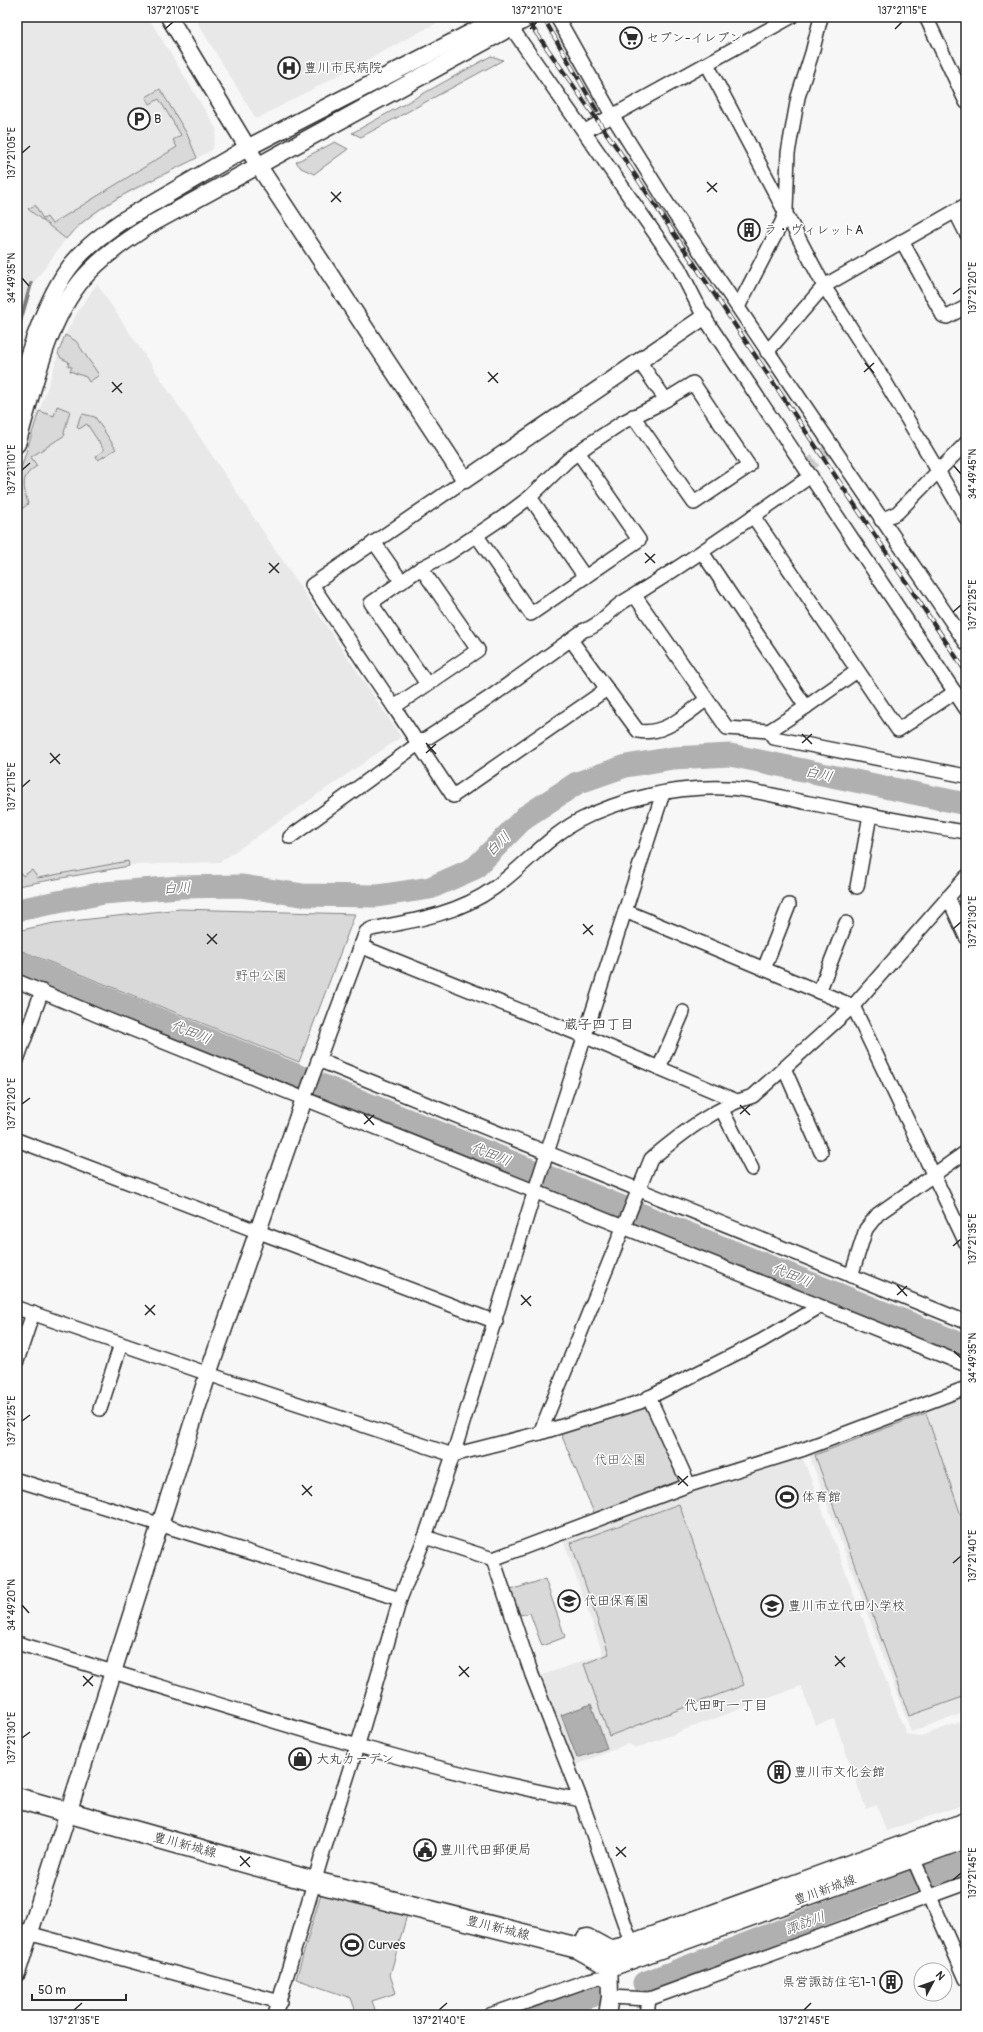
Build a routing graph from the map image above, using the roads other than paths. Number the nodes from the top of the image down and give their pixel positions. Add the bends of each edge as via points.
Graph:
1 (169, 17) edge
2 (530, 17) edge
3 (557, 17) edge
4 (791, 17) edge
5 (821, 17) edge
6 (926, 17) edge
7 (506, 20) edge
8 (707, 64) junction
9 (966, 102) edge
10 (612, 115) junction
11 (585, 131) junction
12 (247, 148) junction
13 (258, 165) junction
14 (961, 208) edge
15 (786, 210) junction
16 (966, 234) edge
17 (902, 241) junction
18 (824, 286) junction
19 (738, 307) junction
20 (966, 307) edge
21 (704, 318) junction
22 (767, 352) junction
23 (639, 361) junction
24 (17, 392) edge
25 (666, 400) junction
26 (633, 416) junction
27 (966, 443) edge
28 (17, 444) edge
29 (578, 452) junction
30 (938, 470) junction
31 (811, 476) junction
32 (466, 480) junction
33 (530, 497) junction
34 (753, 516) junction
35 (966, 518) edge
36 (882, 520) junction
37 (477, 536) junction
38 (374, 542) junction
39 (702, 552) junction
40 (421, 568) junction
41 (585, 577) junction
42 (402, 582) junction
43 (635, 596) junction
44 (571, 640) junction
45 (966, 643) edge
46 (857, 670) junction
47 (427, 684) junction
48 (607, 689) junction
49 (955, 692) junction
50 (706, 700) junction
51 (394, 707) junction
52 (806, 707) junction
53 (966, 709) edge
54 (769, 731) junction
55 (418, 744) junction
56 (966, 776) edge
57 (663, 793) junction
58 (870, 815) junction
59 (966, 832) edge
60 (290, 837) dead end
61 (966, 877) edge
62 (857, 887) dead end
63 (948, 897) junction
64 (789, 905) dead end
65 (625, 911) junction
66 (846, 923) dead end
67 (966, 937) edge
68 (360, 946) junction
69 (764, 969) junction
70 (17, 981) edge
71 (42, 991) junction
72 (819, 992) junction
73 (853, 1006) junction
74 (683, 1012) dead end
75 (586, 1037) junction
76 (17, 1060) edge
77 (317, 1064) junction
78 (660, 1068) junction
79 (784, 1068) junction
80 (305, 1095) junction
81 (736, 1101) junction
82 (722, 1110) junction
83 (17, 1140) edge
84 (821, 1152) dead end
85 (966, 1152) edge
86 (547, 1157) junction
87 (752, 1169) dead end
88 (933, 1174) junction
89 (535, 1190) junction
90 (637, 1193) junction
91 (625, 1224) junction
92 (259, 1231) junction
93 (966, 1243) edge
94 (851, 1276) junction
95 (819, 1307) junction
96 (17, 1308) edge
97 (33, 1313) junction
98 (496, 1322) junction
99 (966, 1322) edge
100 (121, 1344) junction
101 (17, 1361) edge
102 (966, 1365) edge
103 (208, 1374) junction
104 (966, 1388) edge
105 (649, 1397) junction
106 (100, 1409) dead end
107 (540, 1433) junction
108 (453, 1455) junction
109 (17, 1480) edge
110 (689, 1485) junction
111 (160, 1524) junction
112 (425, 1537) junction
113 (493, 1559) junction
114 (400, 1599) junction
115 (17, 1642) edge
116 (113, 1671) junction
117 (357, 1746) junction
118 (17, 1787) edge
119 (17, 1798) edge
120 (581, 1800) junction
121 (69, 1807) junction
122 (966, 1823) edge
123 (966, 1838) edge
124 (912, 1856) junction
125 (317, 1876) junction
126 (966, 1883) edge
127 (927, 1892) junction
128 (23, 1932) edge
129 (632, 1945) junction
130 (609, 1966) junction
131 (17, 1973) edge
132 (966, 1979) edge
133 (610, 1997) junction
134 (649, 1999) junction
135 (280, 2002) junction
136 (275, 2015) edge
137 (490, 2015) edge
138 (607, 2015) edge
139 (647, 2015) edge

1 - 12 street
2 - 7 street
3 - 10 street
4 - 8 street
5 - 15 street via 798,97 788,153
6 - 9 street
7 - 11 street
7 - 12 street
7 - 13 street
8 - 10 street
8 - 15 street
10 - 11 street
10 - 19 street via 667,203
11 - 21 street via 679,268
12 - 13 street
12 - 24 street via 122,221 81,254 64,274 47,307
13 - 28 street via 131,237 89,272 74,290 53,330
13 - 32 street
14 - 16 street
14 - 17 street
15 - 18 street
15 - 19 street
17 - 18 street
17 - 20 street via 943,316 947,317
18 - 22 street
18 - 30 street
19 - 22 street
21 - 23 street
21 - 31 street
22 - 36 street
23 - 25 street
23 - 32 street
25 - 26 street
25 - 26 street via 692,383 749,466 694,503
26 - 29 street
27 - 30 street
29 - 33 street
29 - 41 street via 639,540
30 - 35 street
30 - 36 street via 897,513
31 - 34 street
31 - 49 street
32 - 38 street
33 - 37 street
33 - 41 street
34 - 39 street
34 - 46 street
36 - 45 street
37 - 40 street
37 - 41 street via 531,614
38 - 42 street
38 - 51 street via 312,585
39 - 43 street
39 - 52 street
40 - 42 street
40 - 47 street via 478,650
42 - 47 street via 371,603
43 - 44 street via 609,611 590,629 584,630
43 - 50 street
44 - 48 street
44 - 55 street
46 - 49 street via 898,730
46 - 52 street
47 - 51 street
48 - 50 street via 638,731 647,733 666,728
48 - 55 street via 453,796
49 - 53 street
50 - 54 street via 727,728
51 - 55 street
52 - 54 street
54 - 56 street via 774,738
55 - 60 street
57 - 58 street via 688,789 729,788
57 - 65 street
57 - 68 street via 614,805 575,822 480,898 435,916 371,929 366,932
58 - 59 street
58 - 62 street
61 - 63 street
63 - 67 street
63 - 73 street
64 - 69 street
65 - 69 street
65 - 75 street
66 - 72 street
68 - 75 street
68 - 77 street
69 - 72 street
70 - 71 street
71 - 76 street
71 - 80 street
72 - 73 street
73 - 79 street
73 - 88 street
74 - 78 street
75 - 78 street
75 - 86 street
77 - 80 street
77 - 86 street
78 - 81 street
79 - 81 street via 753,1096
79 - 84 street
80 - 89 street
80 - 92 street
81 - 82 street
82 - 87 street
82 - 90 street via 682,1133 651,1158
83 - 92 street
85 - 88 street
86 - 89 street
86 - 90 street
88 - 93 street
88 - 94 street via 878,1214 866,1229
89 - 91 street
89 - 98 street
90 - 91 street
90 - 94 street
91 - 95 street
91 - 107 street
92 - 98 street
92 - 103 street
94 - 99 street
95 - 102 street
95 - 105 street via 761,1341
96 - 97 street
97 - 100 street
97 - 101 street
98 - 108 street
100 - 103 street
100 - 106 street
103 - 108 street
103 - 111 street
104 - 110 street via 804,1449
105 - 107 street
105 - 110 street
107 - 108 street
108 - 112 street
109 - 111 street
110 - 113 street
111 - 114 street
111 - 116 street
112 - 113 street
112 - 114 street
113 - 120 street via 532,1675
114 - 117 street
115 - 116 street
116 - 117 street
116 - 121 street
117 - 120 street via 516,1788
117 - 125 street
118 - 121 main road, 豊川新城線
119 - 121 main road, 豊川新城線
120 - 129 street
121 - 125 main road, 豊川新城線
121 - 128 street
122 - 124 main road, 豊川新城線
123 - 124 main road, 豊川新城線
124 - 127 street
124 - 129 main road, 豊川新城線
124 - 130 main road, 豊川新城線
125 - 130 main road, 豊川新城線 via 581,1935
125 - 135 street
126 - 127 street
127 - 132 street
127 - 134 street
128 - 131 street
128 - 135 street
129 - 130 main road, 豊川新城線
130 - 133 street
130 - 137 street via 598,1978
133 - 134 street
133 - 138 street
134 - 139 street
135 - 136 street

